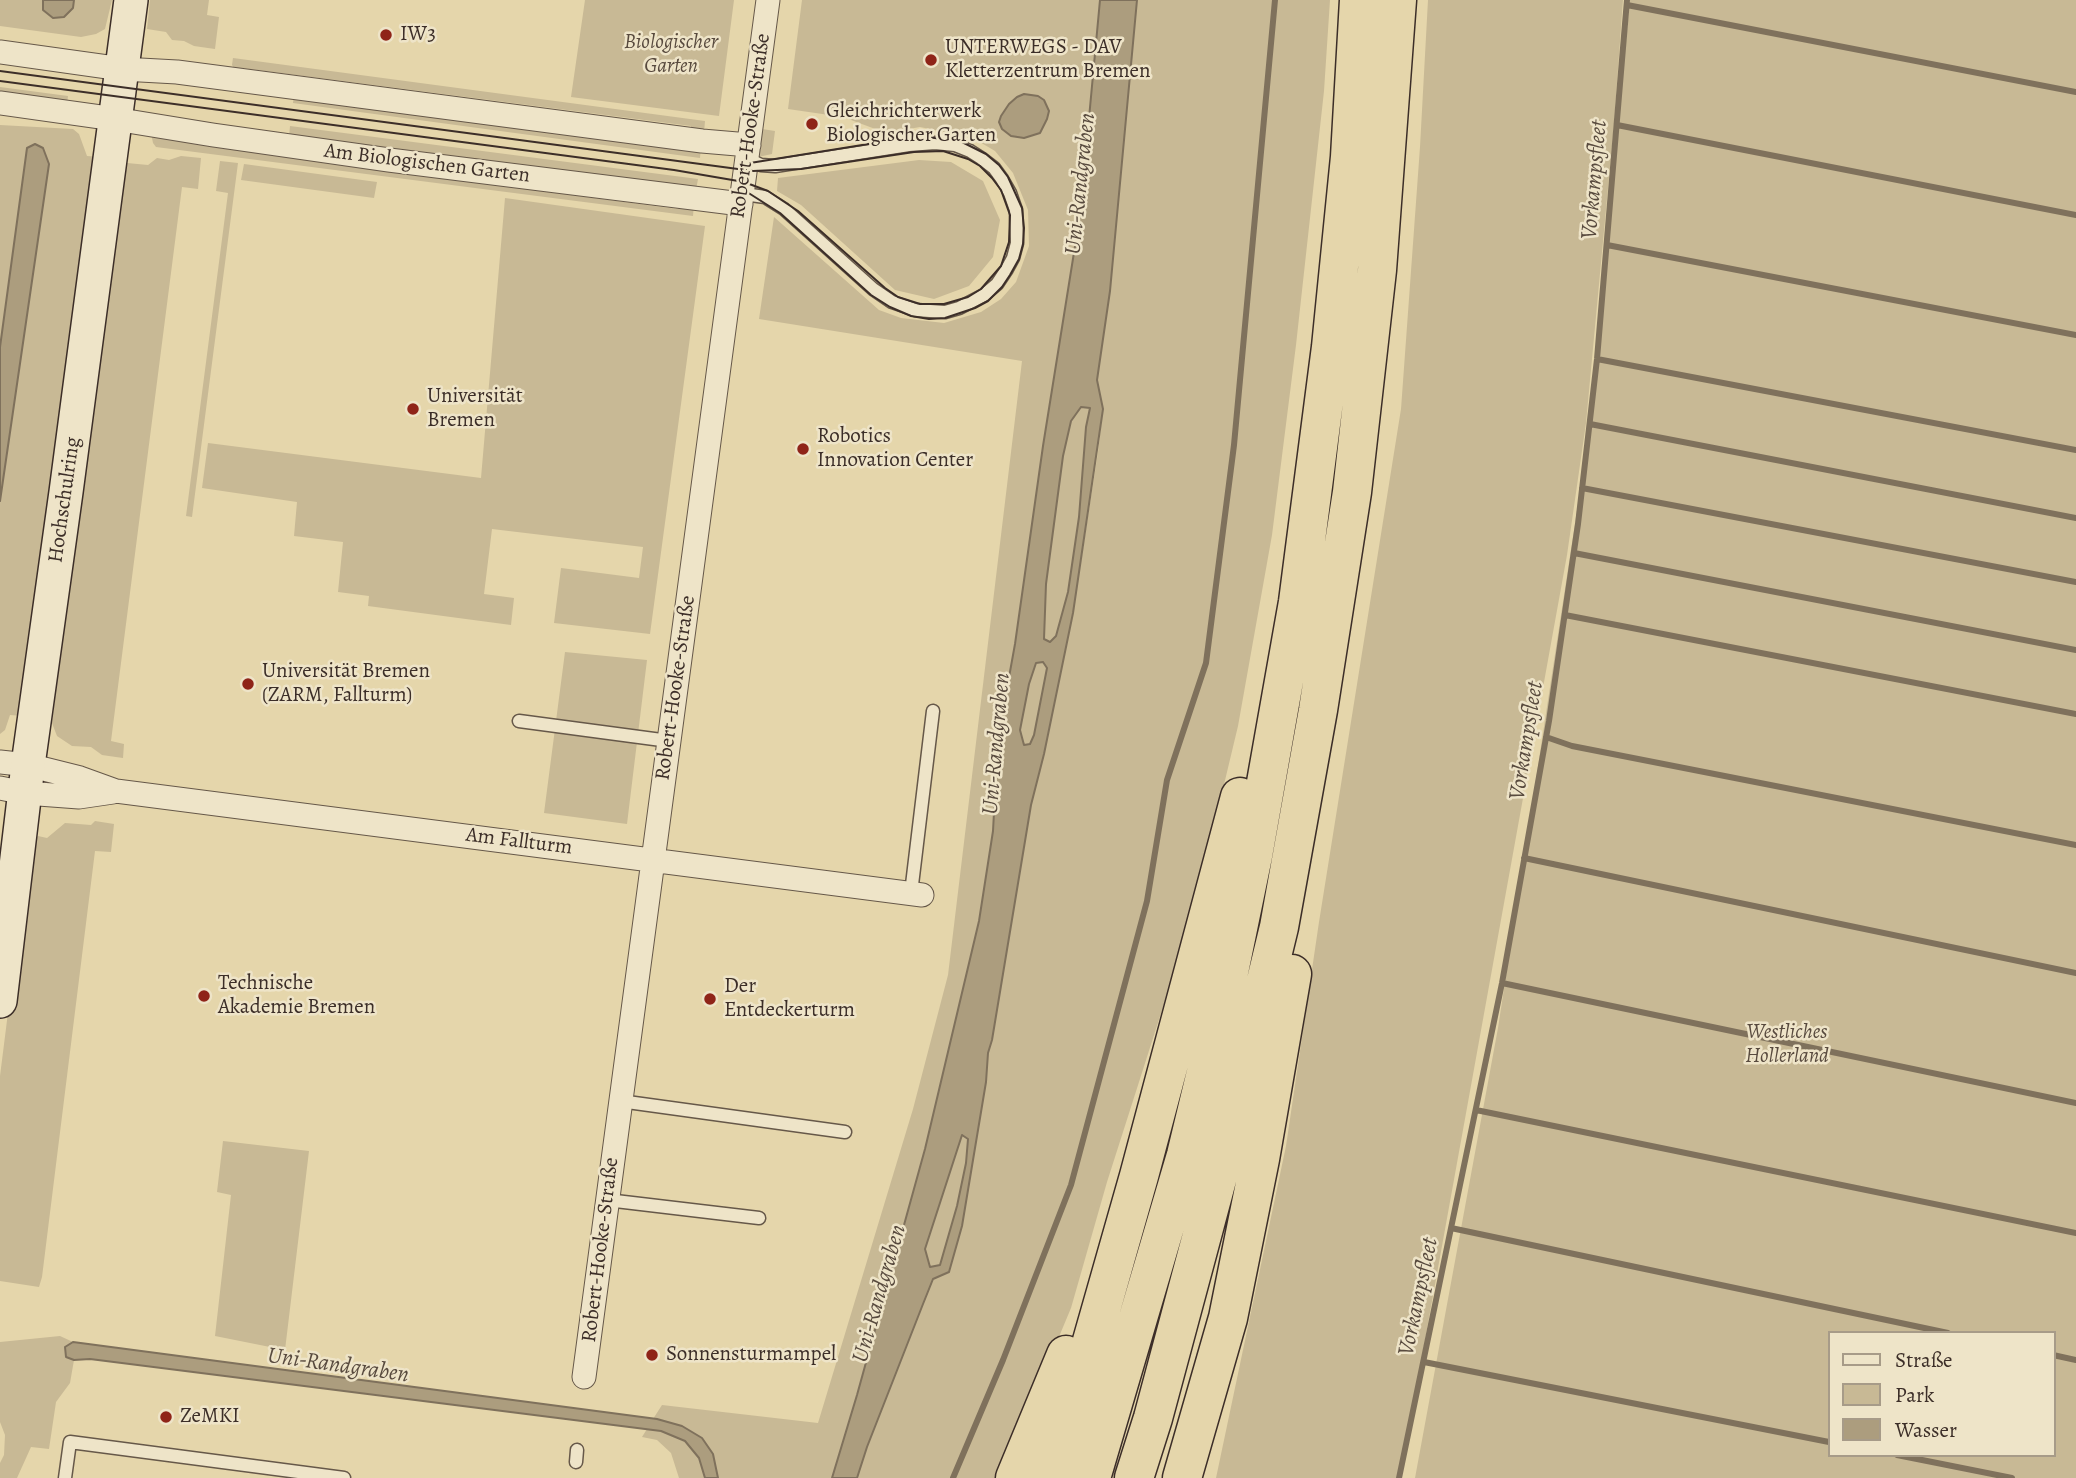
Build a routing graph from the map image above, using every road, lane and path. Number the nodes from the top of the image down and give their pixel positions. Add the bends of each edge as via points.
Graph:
1 (131, 0) edge
2 (768, 0) edge
3 (1359, 0) edge
4 (1397, 0) edge
5 (0, 52) edge
6 (122, 69) junction
7 (0, 103) edge
8 (115, 119) junction
9 (748, 152) junction
10 (741, 199) junction
11 (1298, 602) junction
12 (933, 711) dead end
13 (519, 721) dead end
14 (669, 741) junction
15 (1308, 767) junction
16 (13, 777) edge
17 (653, 859) junction
18 (916, 894) joint
19 (0, 1001) edge
20 (620, 1101) junction
21 (845, 1132) dead end
22 (1139, 1177) junction
23 (607, 1200) junction
24 (759, 1218) dead end
25 (1228, 1318) junction
26 (584, 1377) dead end
27 (65, 1478) edge
28 (344, 1478) edge
29 (1015, 1478) edge
30 (1053, 1478) edge
31 (1091, 1478) edge
32 (1134, 1478) edge
33 (1182, 1478) edge
34 (1201, 1478) edge

1 - 6 street, Hochschulring
2 - 9 street, Robert-Hooke-Straße
3 - 11 highway via 1333,334
4 - 15 highway via 1377,270 1352,492
5 - 6 street
6 - 8 street, Hochschulring
6 - 9 street via 175,71 697,140
7 - 8 street, Am Biologischen Garten
8 - 10 street, Am Biologischen Garten via 389,160 696,199
8 - 16 street, Hochschulring via 66,492
9 - 10 street, Robert-Hooke-Straße
9 - 10 lane via 761,164 775,166 909,145 955,145 981,158 1002,179 1016,210 1017,243 1007,269 984,295 959,309 915,310 873,289 784,209 765,197
10 - 14 street, Robert-Hooke-Straße
11 - 22 highway via 1273,645 1252,753
11 - 31 highway via 1219,1019 1186,1155
12 - 18 lane
13 - 14 lane
14 - 17 street, Robert-Hooke-Straße
15 - 25 highway via 1299,930
15 - 32 highway via 1279,927 1227,1142
16 - 17 street, Am Fallturm via 80,778 117,791
16 - 19 street, Hochschulring
17 - 18 street, Am Fallturm
17 - 20 street, Robert-Hooke-Straße
20 - 21 lane
20 - 23 street, Robert-Hooke-Straße
22 - 29 highway via 1123,1194 1076,1330
22 - 30 highway
23 - 24 lane
23 - 26 street, Robert-Hooke-Straße
25 - 33 highway
25 - 34 highway via 1221,1392
27 - 28 lane via 70,1442

